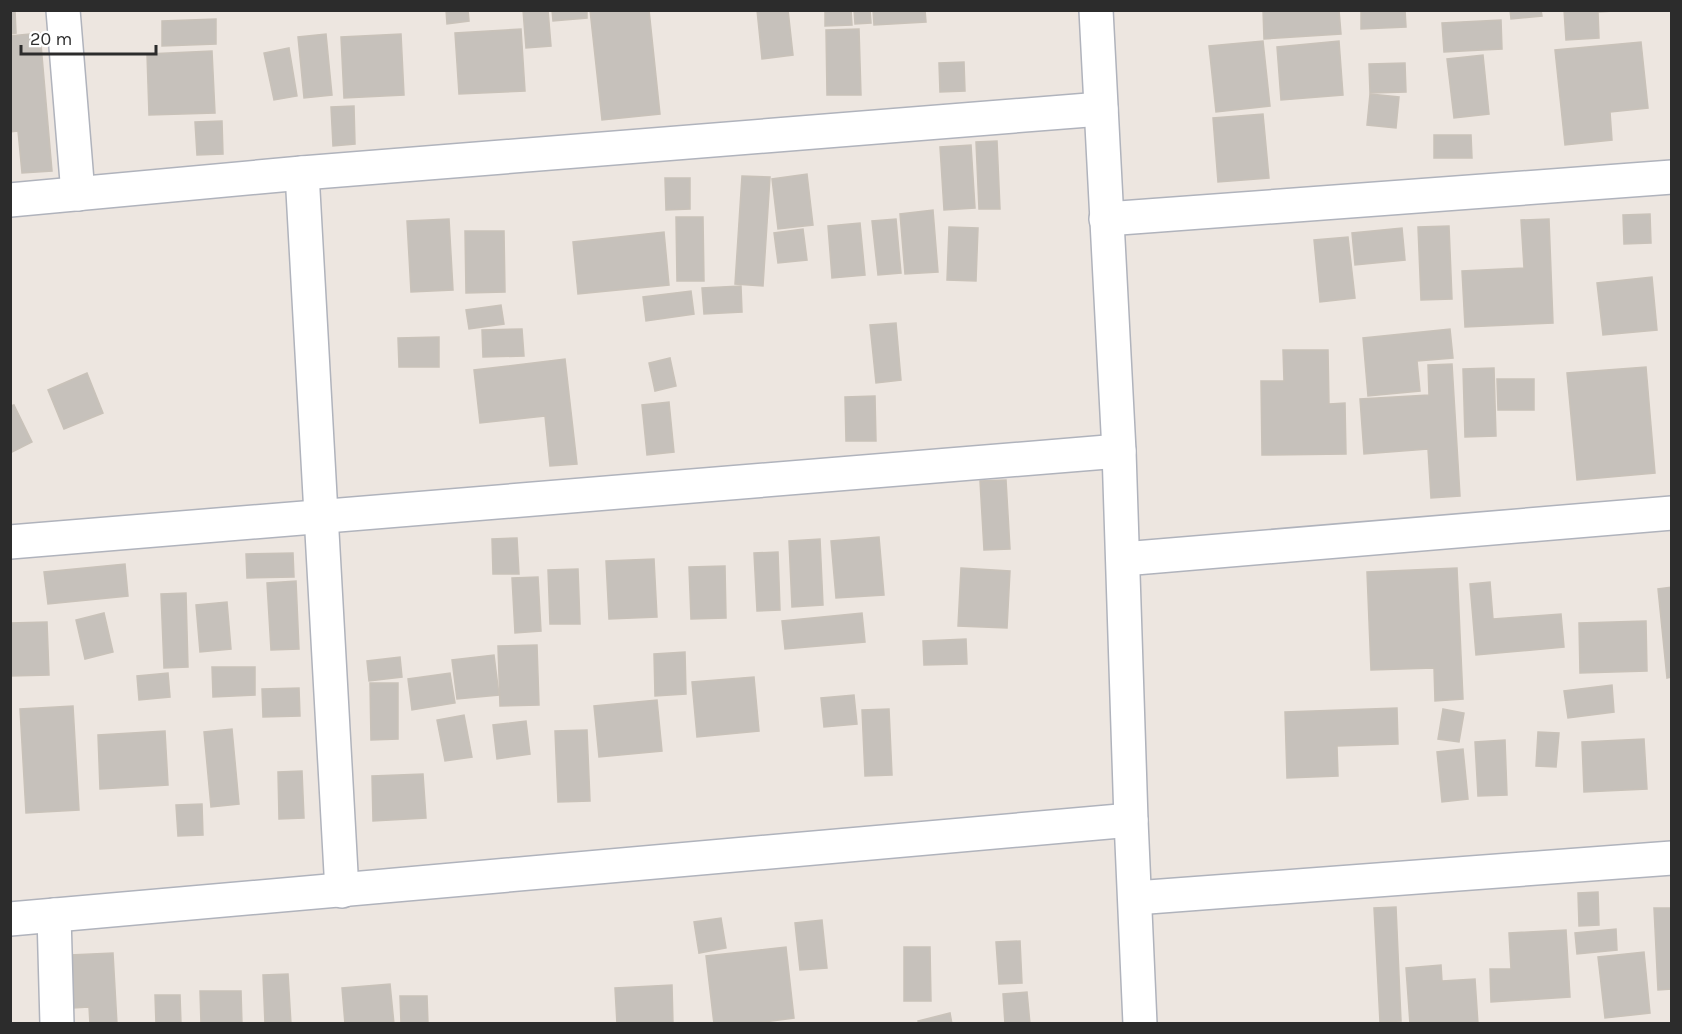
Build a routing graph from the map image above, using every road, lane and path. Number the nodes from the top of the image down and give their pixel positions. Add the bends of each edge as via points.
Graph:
1 (63, 10) edge
2 (1096, 10) edge
3 (1101, 109) junction
4 (302, 173) junction
5 (1671, 177) edge
6 (78, 194) junction
7 (10, 200) edge
8 (1106, 219) junction
9 (1119, 452) junction
10 (1671, 513) edge
11 (322, 515) junction
12 (10, 543) edge
13 (1123, 559) junction
14 (1131, 820) junction
15 (1671, 858) edge
16 (342, 891) junction
17 (1135, 898) junction
18 (54, 915) junction
19 (10, 919) edge
20 (57, 1023) edge
21 (1140, 1023) edge

1 - 6 street
2 - 3 street
3 - 4 street
3 - 8 street
4 - 6 street
4 - 11 street
5 - 8 street
6 - 7 street
8 - 9 street
9 - 11 street
9 - 13 street
10 - 13 street
11 - 12 street
11 - 16 street
13 - 14 street
14 - 16 street
14 - 17 street
15 - 17 street
16 - 18 street
17 - 21 street
18 - 19 street
18 - 20 street

